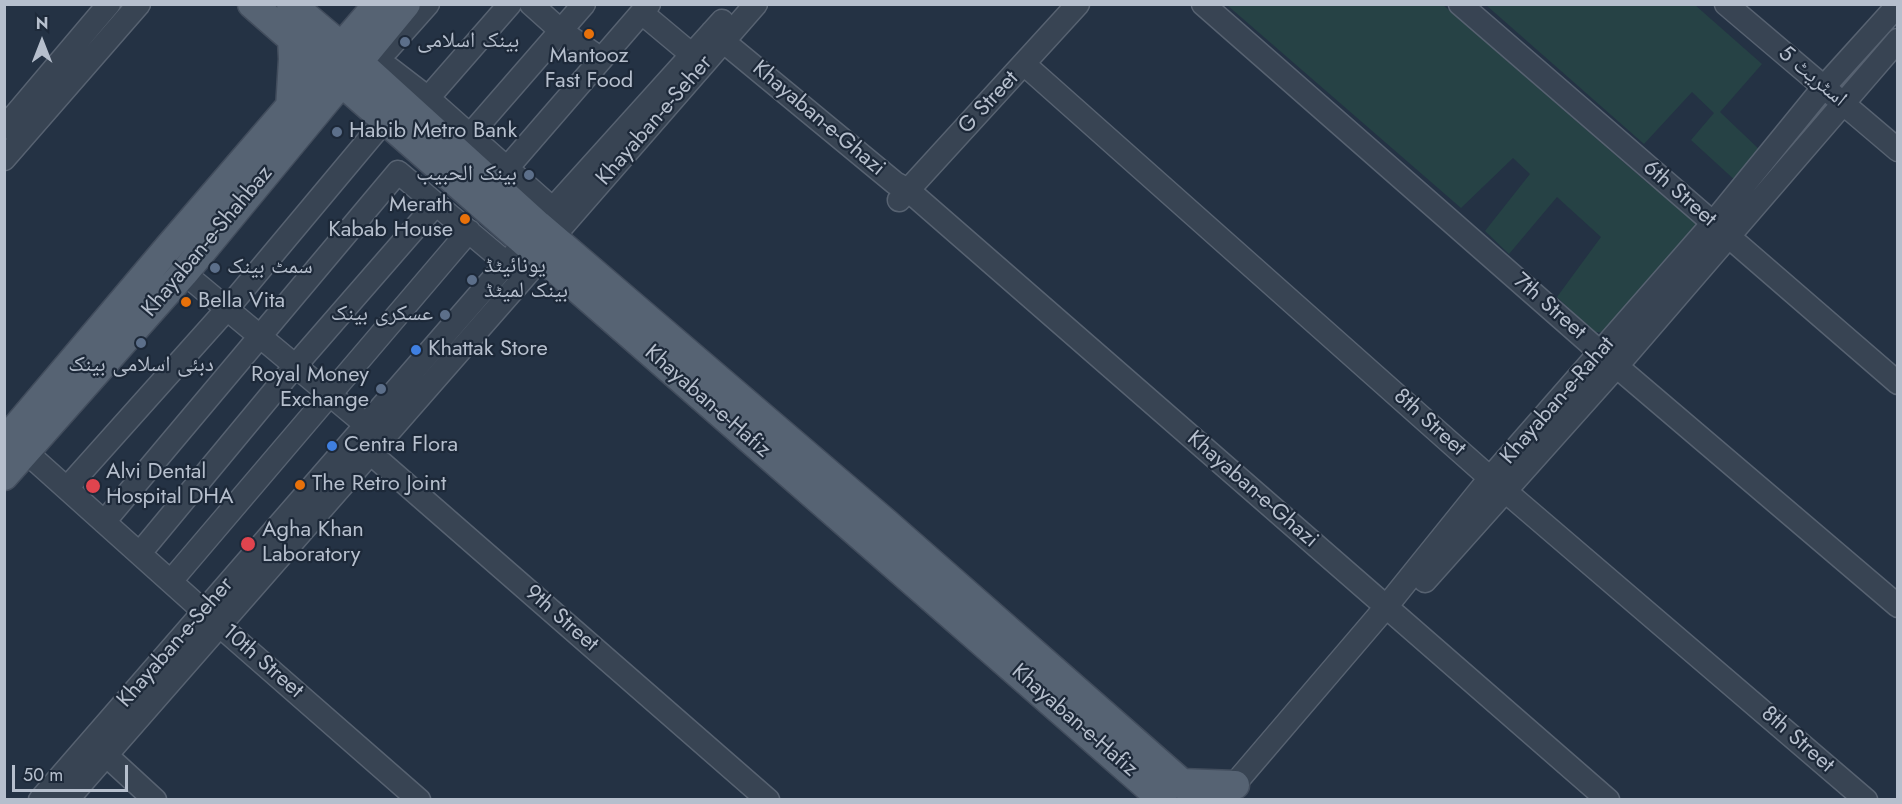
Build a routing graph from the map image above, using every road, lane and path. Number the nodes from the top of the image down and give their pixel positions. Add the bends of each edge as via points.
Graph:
1 (109, 4) edge
2 (139, 4) edge
3 (252, 4) edge
4 (428, 4) edge
5 (510, 4) edge
6 (531, 4) edge
7 (584, 4) edge
8 (735, 4) edge
9 (756, 4) edge
10 (1078, 4) edge
11 (1203, 4) edge
12 (1460, 4) edge
13 (1726, 4) edge
14 (1898, 5) edge
15 (646, 9) edge
16 (378, 11) edge
17 (297, 22) edge
18 (560, 30) junction
19 (718, 37) junction
20 (1898, 39) edge
21 (691, 54) junction
22 (601, 59) junction
23 (1024, 64) junction
24 (364, 76) junction
25 (1824, 88) junction
26 (428, 98) junction
27 (1842, 103) junction
28 (301, 113) junction
29 (10, 128) edge
30 (458, 134) junction
31 (1894, 141) edge
32 (4, 159) edge
33 (508, 167) junction
34 (901, 191) junction
35 (436, 204) junction
36 (1721, 230) junction
37 (470, 231) junction
38 (538, 241) junction
39 (184, 273) junction
40 (228, 309) junction
41 (260, 336) junction
42 (1609, 359) junction
43 (295, 366) junction
44 (1898, 383) edge
45 (328, 394) junction
46 (368, 439) junction
47 (15, 447) edge
48 (4, 476) edge
49 (1498, 484) junction
50 (67, 488) junction
51 (104, 522) junction
52 (140, 553) junction
53 (171, 581) junction
54 (1898, 606) edge
55 (1386, 616) junction
56 (212, 618) junction
57 (106, 755) junction
58 (1182, 794) edge
59 (1238, 794) edge
60 (40, 800) edge
61 (67, 800) edge
62 (155, 800) edge
63 (419, 800) edge
64 (768, 800) edge
65 (1587, 800) edge
66 (1608, 800) edge
67 (1866, 800) edge

1 - 29 street
2 - 29 street
3 - 17 main road, Khayaban-e-Hafiz
4 - 24 street
5 - 26 street
6 - 18 street
7 - 18 street
8 - 19 street, Khayaban-e-Seher
9 - 19 street, Khayaban-e-Seher
10 - 23 street, G Street
11 - 42 street, 7th Street
12 - 36 street, 6th Street
13 - 25 street, اسٹریٹ 5
14 - 25 street, Khayaban-e-Rahat
15 - 21 street
15 - 22 street
16 - 17 main road
16 - 24 main road, Khayaban-e-Shahbaz
16 - 24 main road
17 - 24 main road, Khayaban-e-Hafiz
17 - 28 main road via 293,70
18 - 22 street
18 - 30 street
19 - 21 street
19 - 34 street, Khayaban-e-Ghazi
19 - 38 street, Khayaban-e-Seher
20 - 27 street, Khayaban-e-Rahat
21 - 38 street
22 - 33 street
23 - 34 street, G Street
23 - 49 street, 8th Street
24 - 26 street
24 - 28 main road, Khayaban-e-Shahbaz
24 - 28 main road
24 - 30 main road, Khayaban-e-Hafiz
24 - 38 main road, Khayaban-e-Hafiz
24 - 40 street
25 - 27 street, اسٹریٹ 5
25 - 36 street, Khayaban-e-Rahat
26 - 30 street
27 - 31 street, اسٹریٹ 5
27 - 36 street, Khayaban-e-Rahat
28 - 39 main road, Khayaban-e-Shahbaz
28 - 47 main road, Khayaban-e-Shahbaz via 168,248
29 - 32 street
30 - 33 street
30 - 38 main road, Khayaban-e-Hafiz
33 - 38 street
34 - 55 street, Khayaban-e-Ghazi
35 - 37 street
35 - 41 street via 398,172
35 - 43 street
36 - 42 street, Khayaban-e-Rahat
36 - 44 street, 6th Street
37 - 38 street
37 - 45 street
38 - 46 street, Khayaban-e-Seher
38 - 58 main road, Khayaban-e-Hafiz
39 - 40 street, 9th Street
39 - 47 main road, Khayaban-e-Shahbaz
40 - 41 street, 9th Street
40 - 50 street
41 - 43 street, 9th Street
41 - 51 street
42 - 49 street, Khayaban-e-Rahat
42 - 54 street, 7th Street
43 - 45 street, 9th Street
43 - 52 street
45 - 46 street, 9th Street
45 - 53 street
46 - 56 street, Khayaban-e-Seher
46 - 64 street, 9th Street
47 - 48 main road, Khayaban-e-Shahbaz
47 - 50 street, 10th Street
49 - 55 street, Khayaban-e-Rahat
49 - 67 street, 8th Street
50 - 51 street, 10th Street
51 - 52 street, 10th Street
52 - 53 street, 10th Street
53 - 56 street, 10th Street
55 - 59 street, Khayaban-e-Rahat
55 - 65 street, Khayaban-e-Ghazi
55 - 66 street, Khayaban-e-Ghazi
56 - 57 street, Khayaban-e-Seher
56 - 60 street, Khayaban-e-Seher
56 - 63 street, 10th Street
57 - 61 street, Khayaban-e-Seher
57 - 62 street
58 - 59 main road

